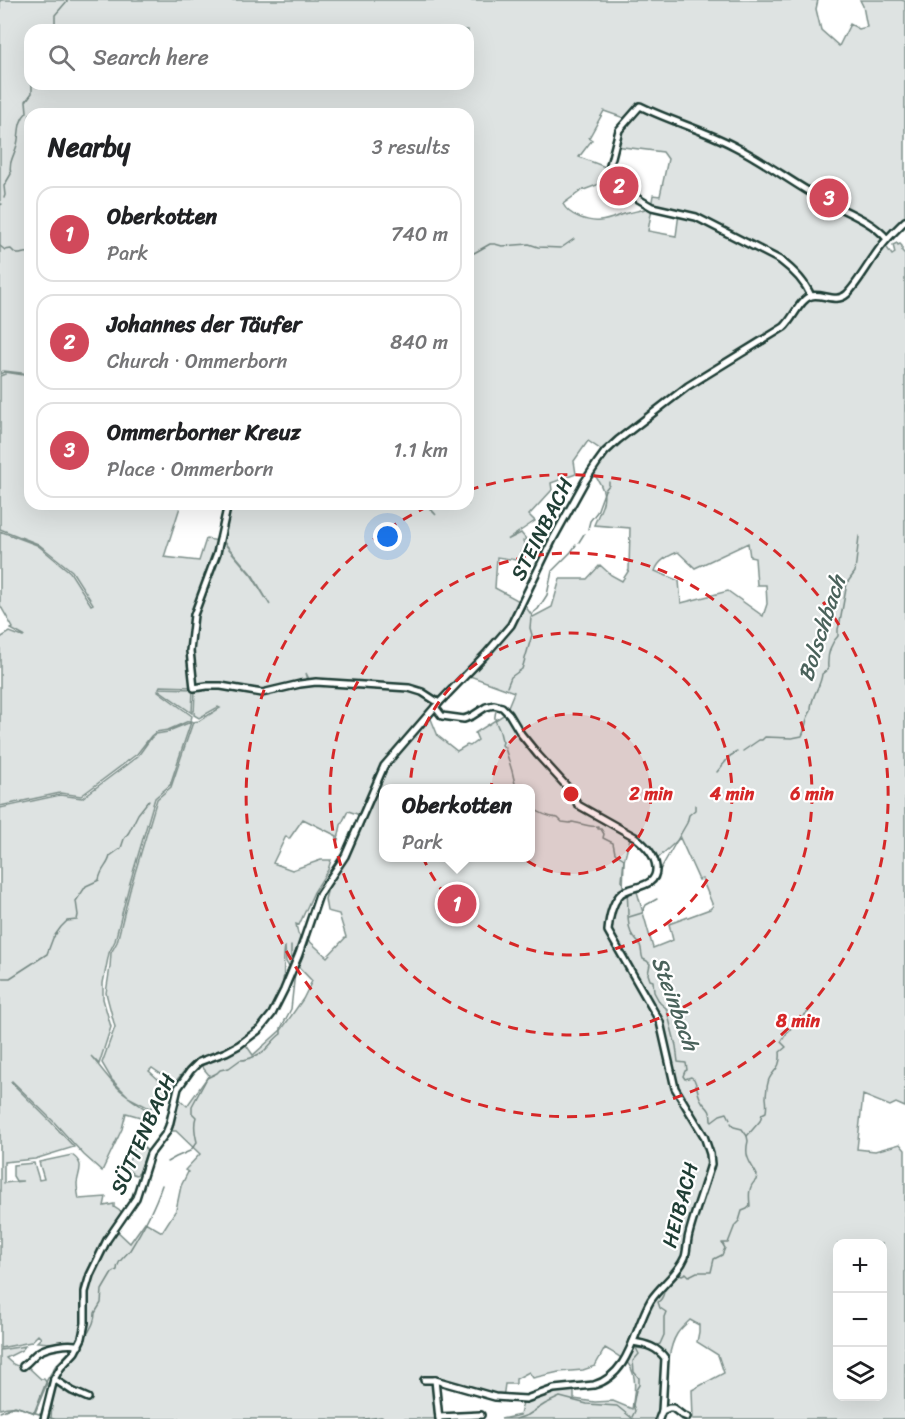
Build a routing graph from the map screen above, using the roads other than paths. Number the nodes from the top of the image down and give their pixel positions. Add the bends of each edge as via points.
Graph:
1 (905, 221) edge
2 (887, 239) junction
3 (811, 296) junction
4 (227, 510) edge
5 (437, 705) junction
6 (363, 813) joint
7 (633, 1342) junction
8 (79, 1346) junction
9 (23, 1366) dead end
10 (54, 1380) junction
11 (424, 1380) dead end
12 (435, 1380) junction
13 (88, 1398) dead end
14 (662, 1412) junction
15 (481, 1415) dead end
16 (687, 1417) dead end
17 (439, 1418) edge
18 (44, 1419) edge
19 (659, 1419) edge

1 - 2 street
2 - 3 street via 846,294 836,298
2 - 3 street via 867,223 732,145 640,106 619,130 607,177 610,186 652,207 696,217 780,260 791,268
3 - 5 street, STEINBACH via 782,329 688,386 605,452 551,543 511,626
4 - 5 street via 218,553 194,615 190,651 194,688 221,686 262,693 316,682 408,688 422,692
5 - 6 street, STEINBACH via 384,766
5 - 7 street, HEIBACH via 442,716 459,719 467,719 488,706 504,709 580,806 639,839 654,859 656,876 619,896 609,918 608,932 660,1022 675,1088 704,1136 711,1164 688,1235 685,1257 651,1300
6 - 8 street, SÜTTENBACH via 344,859 317,899 299,954 268,1020 230,1050 199,1062 178,1088 169,1126 150,1154 136,1198 110,1234 90,1275
7 - 12 street via 624,1362 601,1383 554,1389 526,1399 495,1397
7 - 14 street via 647,1345 665,1358
8 - 9 street via 47,1348
8 - 10 street, SÜTTENBACH
10 - 13 street
10 - 18 street, SÜTTENBACH
11 - 12 street
12 - 17 street
14 - 16 street via 673,1408
14 - 19 street
15 - 17 street

